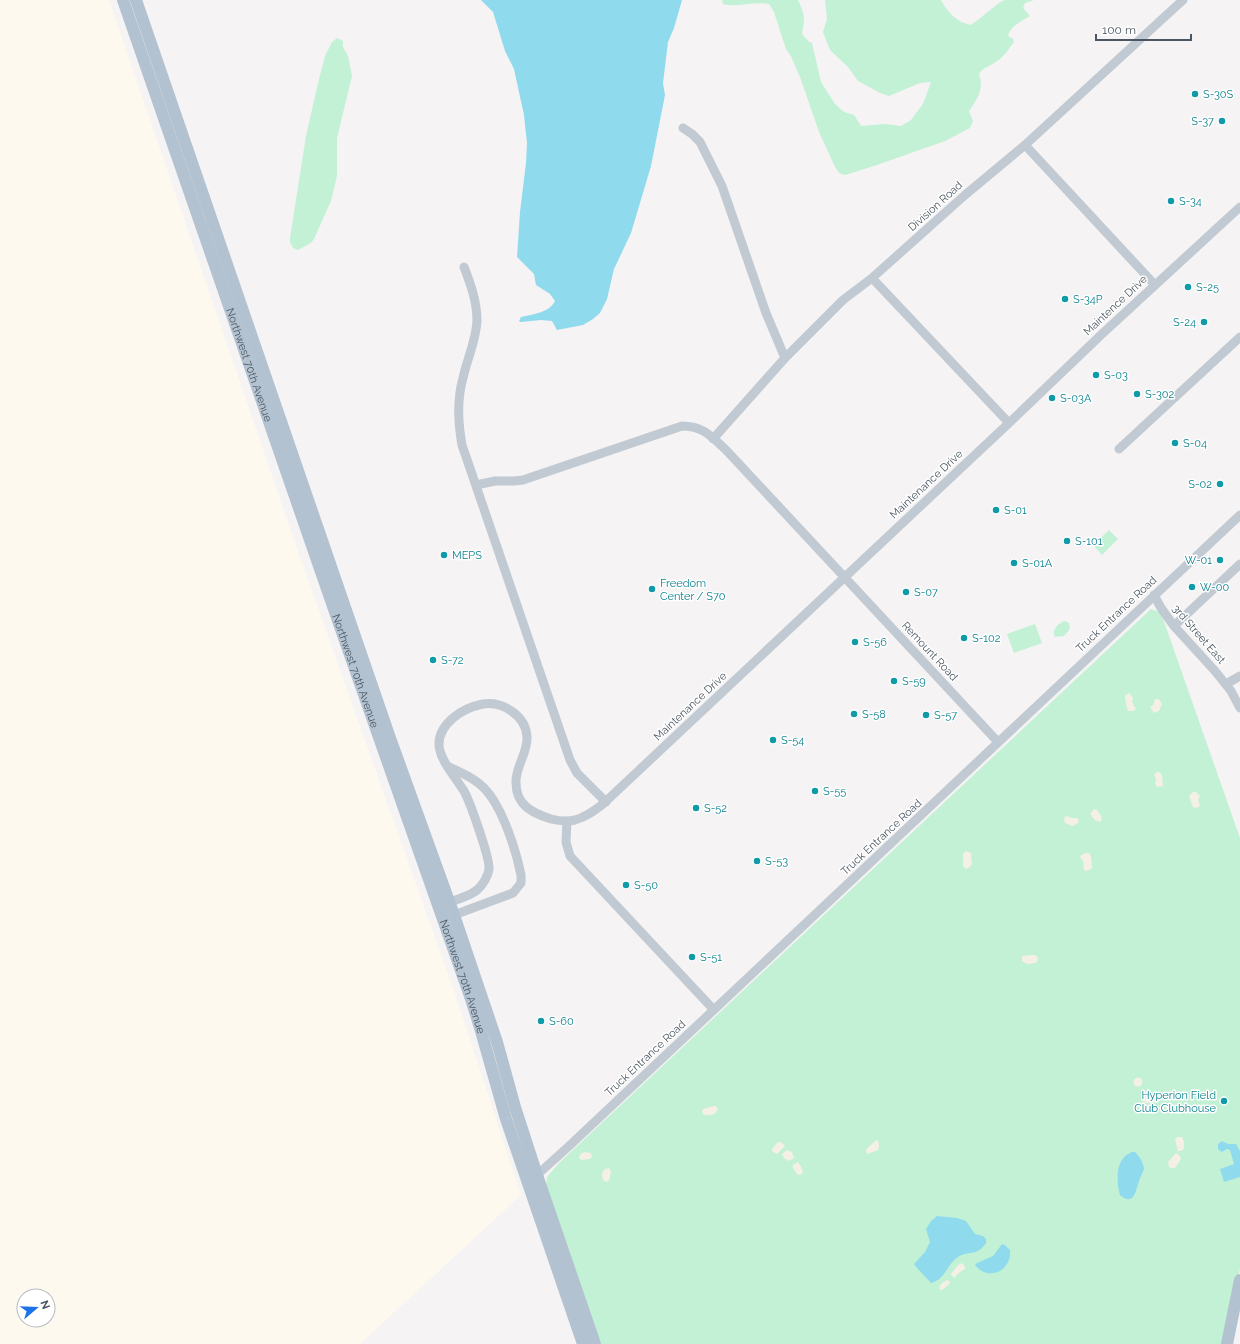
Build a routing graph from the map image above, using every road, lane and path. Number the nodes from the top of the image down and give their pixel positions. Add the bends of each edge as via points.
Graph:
1 (123, 0) edge
2 (136, 0) edge
3 (1183, 0) edge
4 (683, 128) dead end
5 (1025, 145) junction
6 (1240, 207) edge
7 (464, 267) dead end
8 (872, 278) junction
9 (1155, 284) junction
10 (1240, 337) edge
11 (785, 358) junction
12 (1009, 423) junction
13 (714, 438) junction
14 (1119, 449) dead end
15 (476, 485) junction
16 (1240, 515) edge
17 (1240, 564) edge
18 (844, 577) junction
19 (1154, 595) junction
20 (1174, 626) junction
21 (1240, 676) edge
22 (1226, 684) junction
23 (1240, 708) edge
24 (998, 742) junction
25 (446, 766) junction
26 (606, 802) junction
27 (567, 821) junction
28 (444, 904) junction
29 (454, 915) junction
30 (714, 1010) junction
31 (532, 1177) junction
32 (1240, 1280) edge
33 (583, 1344) edge
34 (595, 1344) edge
35 (1227, 1344) edge

1 - 28 main road, Northwest 70th Avenue via 336,615
2 - 28 main road, Northwest 70th Avenue via 388,731
3 - 5 street, Division Road
4 - 11 street via 700,142 722,186 766,313
5 - 8 street, Division Road
5 - 9 street
6 - 9 street, Maintence Drive
7 - 15 street via 475,301 477,321 474,342 460,388 460,433
8 - 11 street, Division Road via 843,300
8 - 12 street
9 - 12 street, Maintence Drive
10 - 14 street
11 - 13 street, Division Road
12 - 18 street, Maintenance Drive
13 - 15 street, Remount Road via 702,429 682,426 523,480
13 - 18 street, Remount Road
15 - 26 street via 570,760 577,773
16 - 19 street, Truck Entrance Road
17 - 20 street
18 - 24 street, Remount Road
18 - 26 street, Maintenance Drive
19 - 20 street, 3rd Street East
19 - 24 street, Truck Entrance Road
20 - 22 street, 3rd Street East
21 - 22 street
22 - 23 street, 3rd Street East
24 - 30 street, Truck Entrance Road
25 - 27 street, Maintenance Drive via 440,754 440,737 454,717 484,704 503,707 520,717 528,736 527,746 516,774 520,799 538,815
25 - 28 street via 468,801 489,869 483,883 476,890
25 - 29 street via 469,777 492,796 508,832 521,875 521,883 513,893
26 - 27 street, Maintenance Drive via 590,814
27 - 30 street via 566,842 570,856
28 - 29 main road, Northwest 70th Avenue
28 - 31 main road, Northwest 70th Avenue via 506,1119
29 - 31 main road, Northwest 70th Avenue via 497,1042
30 - 31 street, Truck Entrance Road
31 - 33 main road, Northwest 70th Avenue
31 - 34 main road, Northwest 70th Avenue
32 - 35 main road

